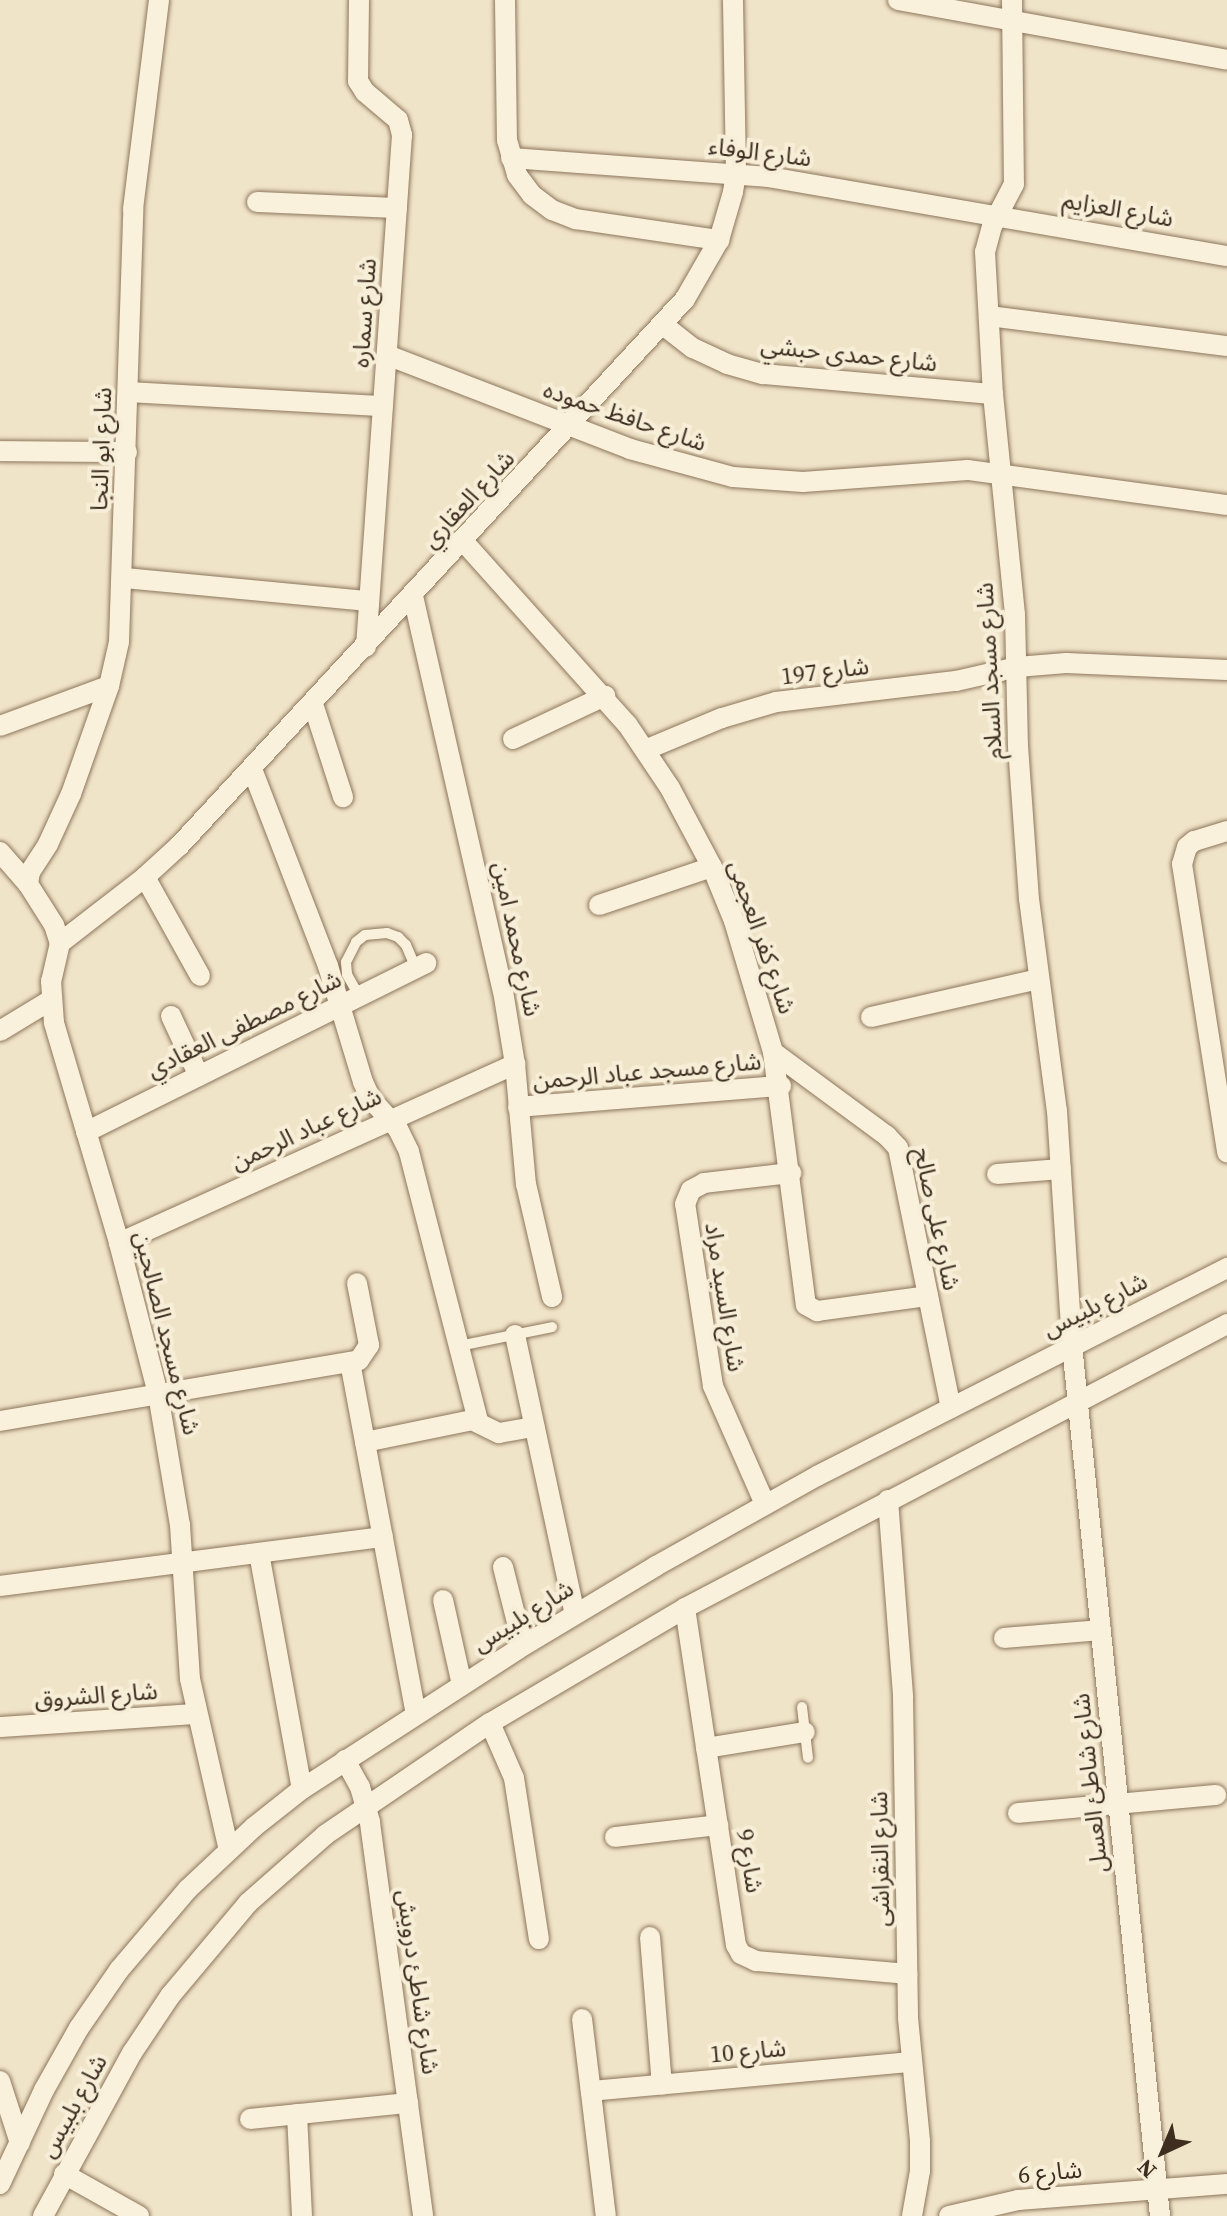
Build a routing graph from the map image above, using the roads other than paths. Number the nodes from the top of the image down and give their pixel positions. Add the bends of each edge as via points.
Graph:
1 (159, 0) edge
2 (359, 0) edge
3 (505, 0) edge
4 (733, 0) edge
5 (898, 0) edge
6 (1013, 10) edge
7 (1227, 60) edge
8 (511, 158) junction
9 (736, 173) junction
10 (257, 202) dead end
11 (397, 208) junction
12 (1000, 214) junction
13 (719, 240) junction
14 (1227, 256) edge
15 (989, 316) junction
16 (662, 324) junction
17 (1227, 346) edge
18 (387, 355) junction
19 (129, 392) junction
20 (993, 394) junction
21 (383, 406) junction
22 (571, 426) junction
23 (0, 451) edge
24 (127, 452) junction
25 (999, 474) junction
26 (1227, 505) edge
27 (464, 542) junction
28 (124, 578) junction
29 (413, 596) junction
30 (369, 601) junction
31 (366, 647) junction
32 (1017, 667) junction
33 (1227, 670) edge
34 (109, 686) junction
35 (605, 696) junction
36 (313, 704) junction
37 (0, 726) edge
38 (513, 739) dead end
39 (645, 750) junction
40 (252, 769) junction
41 (343, 797) dead end
42 (1227, 831) edge
43 (0, 852) edge
44 (712, 867) junction
45 (145, 877) junction
46 (28, 884) junction
47 (599, 905) dead end
48 (60, 943) junction
49 (421, 965) joint
50 (200, 976) dead end
51 (1038, 979) junction
52 (359, 996) junction
53 (51, 1000) junction
54 (340, 1006) junction
55 (171, 1016) dead end
56 (871, 1017) dead end
57 (0, 1031) edge
58 (773, 1052) junction
59 (515, 1064) junction
60 (199, 1076) junction
61 (781, 1086) junction
62 (518, 1107) junction
63 (388, 1120) junction
64 (86, 1132) junction
65 (1227, 1153) edge
66 (1061, 1169) junction
67 (791, 1173) junction
68 (997, 1174) dead end
69 (119, 1243) junction
70 (1227, 1268) edge
71 (357, 1283) dead end
72 (928, 1296) junction
73 (552, 1297) dead end
74 (1227, 1324) edge
75 (552, 1327) dead end
76 (515, 1335) junction
77 (1072, 1345) junction
78 (459, 1346) junction
79 (350, 1362) junction
80 (158, 1394) junction
81 (1078, 1402) junction
82 (951, 1408) junction
83 (0, 1421) edge
84 (478, 1421) junction
85 (534, 1427) junction
86 (365, 1442) junction
87 (888, 1500) junction
88 (765, 1504) junction
89 (383, 1537) junction
90 (259, 1553) junction
91 (183, 1563) junction
92 (503, 1567) dead end
93 (0, 1586) edge
94 (443, 1600) dead end
95 (685, 1608) junction
96 (575, 1614) junction
97 (1101, 1630) junction
98 (1004, 1638) dead end
99 (523, 1646) junction
100 (462, 1685) junction
101 (802, 1707) dead end
102 (196, 1714) junction
103 (416, 1714) junction
104 (490, 1723) junction
105 (0, 1727) edge
106 (805, 1732) junction
107 (706, 1748) junction
108 (808, 1758) dead end
109 (345, 1760) junction
110 (302, 1789) junction
111 (1216, 1795) dead end
112 (1119, 1804) junction
113 (367, 1805) junction
114 (1018, 1813) dead end
115 (718, 1825) junction
116 (615, 1837) dead end
117 (229, 1850) junction
118 (650, 1937) dead end
119 (539, 1939) dead end
120 (907, 1974) junction
121 (582, 2019) dead end
122 (910, 2062) junction
123 (0, 2081) edge
124 (662, 2085) junction
125 (591, 2091) junction
126 (408, 2103) junction
127 (297, 2114) junction
128 (250, 2119) dead end
129 (20, 2143) junction
130 (64, 2174) junction
131 (0, 2184) edge
132 (1227, 2184) edge
133 (1157, 2189) junction
134 (43, 2216) edge
135 (139, 2216) edge
136 (302, 2216) edge
137 (423, 2216) edge
138 (606, 2216) edge
139 (912, 2216) edge
140 (949, 2216) edge
141 (1160, 2216) edge

1 - 19 street, شارع ابو النجا via 136,170
2 - 11 street, شارع سماره via 358,81 401,127
3 - 8 street
4 - 9 street, شارع العقاري
5 - 6 street
6 - 7 street
6 - 12 street, شارع مسجد السلام via 1016,167
8 - 9 street, شارع الوفاء
8 - 13 street via 532,195 552,210 576,219
9 - 12 street, شارع الوفاء
9 - 13 street, شارع العقاري
10 - 11 street
11 - 18 street, شارع سماره
12 - 14 street, شارع العزايم
12 - 15 street, شارع مسجد السلام via 985,252
13 - 16 street, شارع العقاري via 685,299
15 - 17 street
15 - 20 street, شارع مسجد السلام
16 - 20 street, شارع حمدى حبشي via 704,353 763,374
16 - 22 street, شارع العقاري
18 - 21 street, شارع سماره
18 - 22 street, شارع حافظ حموده
19 - 21 street
19 - 24 street, شارع ابو النجا
20 - 25 street, شارع مسجد السلام
21 - 30 street, شارع سماره
22 - 25 street, شارع حافظ حموده via 664,461 733,477 803,482 953,469
22 - 27 street, شارع العقاري
23 - 24 street
24 - 28 street, شارع ابو النجا
25 - 26 street, شارع حافظ حموده
25 - 32 street, شارع مسجد السلام
27 - 29 street, شارع العقاري
27 - 35 street, شارع كفر العجمى
28 - 30 street
28 - 34 street, شارع ابو النجا via 121,631
29 - 31 street, شارع العقاري
29 - 59 street, شارع محمد امين
30 - 31 street, شارع سماره
31 - 36 street, شارع العقاري
32 - 33 street, شارع 197 via 1066,663
32 - 39 street, شارع 197 via 956,681 776,702
32 - 51 street, شارع مسجد السلام via 1019,761
34 - 37 street
34 - 46 street, شارع ابو النجا via 71,794
35 - 38 street
35 - 39 street, شارع كفر العجمى
36 - 40 street, شارع العقاري
36 - 41 street
39 - 44 street, شارع كفر العجمى
40 - 45 street, شارع العقاري
40 - 54 street
42 - 65 street via 1194,841 1182,864
43 - 46 street
44 - 47 street
44 - 58 street, شارع كفر العجمى
45 - 48 street, شارع العقاري
45 - 50 street
46 - 48 street
48 - 53 street, شارع مسجد الصالحين
49 - 52 street, شارع مصطفى العقادي
49 - 52 lane via 398,937 365,935 346,962
51 - 56 street
51 - 66 street, شارع مسجد السلام
52 - 54 street, شارع مصطفى العقادي
53 - 57 street
53 - 64 street, شارع مسجد الصالحين
54 - 60 street, شارع مصطفى العقادي
54 - 63 street via 366,1091
55 - 60 street
58 - 61 street, شارع كفر العجمى
58 - 72 street, شارع على صالح via 893,1141
59 - 62 street, شارع محمد امين
59 - 63 street, شارع عباد الرحمن
60 - 64 street, شارع مصطفى العقادي
61 - 62 street, شارع مسجد عباد الرحمن
61 - 67 street, شارع كفر العجمى
62 - 73 street, شارع محمد امين via 530,1209
63 - 69 street, شارع عباد الرحمن
63 - 78 street via 409,1152
64 - 69 street, شارع مسجد الصالحين
66 - 68 street
66 - 77 street, شارع مسجد السلام
67 - 72 street, شارع كفر العجمى via 804,1301 809,1308
67 - 88 street, شارع السيد مراد via 704,1183 691,1190 685,1204 713,1386
69 - 80 street, شارع مسجد الصالحين
70 - 77 street, شارع بلبيس
71 - 79 street via 369,1345 359,1360
72 - 82 street, شارع على صالح
74 - 81 street, شارع بلبيس
75 - 76 lane
76 - 78 lane
76 - 85 street
77 - 81 street, شارع شاطئ العسل
77 - 82 street, شارع بلبيس
78 - 84 street
79 - 80 street
79 - 86 street
80 - 83 street
80 - 91 street, شارع مسجد الصالحين
81 - 87 street, شارع بلبيس
81 - 97 street, شارع شاطئ العسل
82 - 88 street, شارع بلبيس
84 - 85 street via 499,1433
84 - 86 street
85 - 96 street
86 - 89 street
87 - 95 street, شارع بلبيس
87 - 120 street, شارع النقراشى via 903,1697
88 - 96 street, شارع بلبيس
89 - 90 street
89 - 103 street
90 - 91 street
90 - 110 street
91 - 93 street
91 - 102 street, شارع مسجد الصالحين via 186,1645
92 - 99 street
94 - 100 street
95 - 104 street, شارع بلبيس
95 - 107 street, شارع 9
96 - 99 street, شارع بلبيس
97 - 98 street
97 - 112 street, شارع شاطئ العسل
99 - 100 street, شارع بلبيس
100 - 103 street, شارع بلبيس
101 - 106 lane
102 - 105 street, شارع الشروق
102 - 117 street, شارع مسجد الصالحين
103 - 109 street, شارع بلبيس
104 - 113 street, شارع بلبيس
104 - 119 street via 514,1778
106 - 107 street
106 - 108 lane
107 - 115 street, شارع 9
109 - 110 street, شارع بلبيس
109 - 113 street, شارع شاطئ درويش
110 - 117 street, شارع بلبيس
111 - 112 street
112 - 114 street
112 - 133 street, شارع شاطئ العسل
113 - 126 street, شارع شاطئ درويش
113 - 130 street, شارع بلبيس via 285,1868 213,1941 132,2053
115 - 116 street
115 - 120 street, شارع 9 via 736,1945 746,1958
117 - 129 street, شارع بلبيس via 119,1970 79,2028
118 - 124 street
120 - 122 street, شارع النقراشى
121 - 125 street
122 - 124 street, شارع 10
122 - 139 street, شارع النقراشى via 920,2141
123 - 129 street
124 - 125 street, شارع 10
125 - 138 street
126 - 127 street
126 - 137 street, شارع شاطئ درويش
127 - 128 street
127 - 136 street
129 - 131 street, شارع بلبيس
130 - 134 street, شارع بلبيس
130 - 135 street
132 - 133 street, شارع 6
133 - 140 street, شارع 6 via 1018,2200
133 - 141 street, شارع شاطئ العسل

